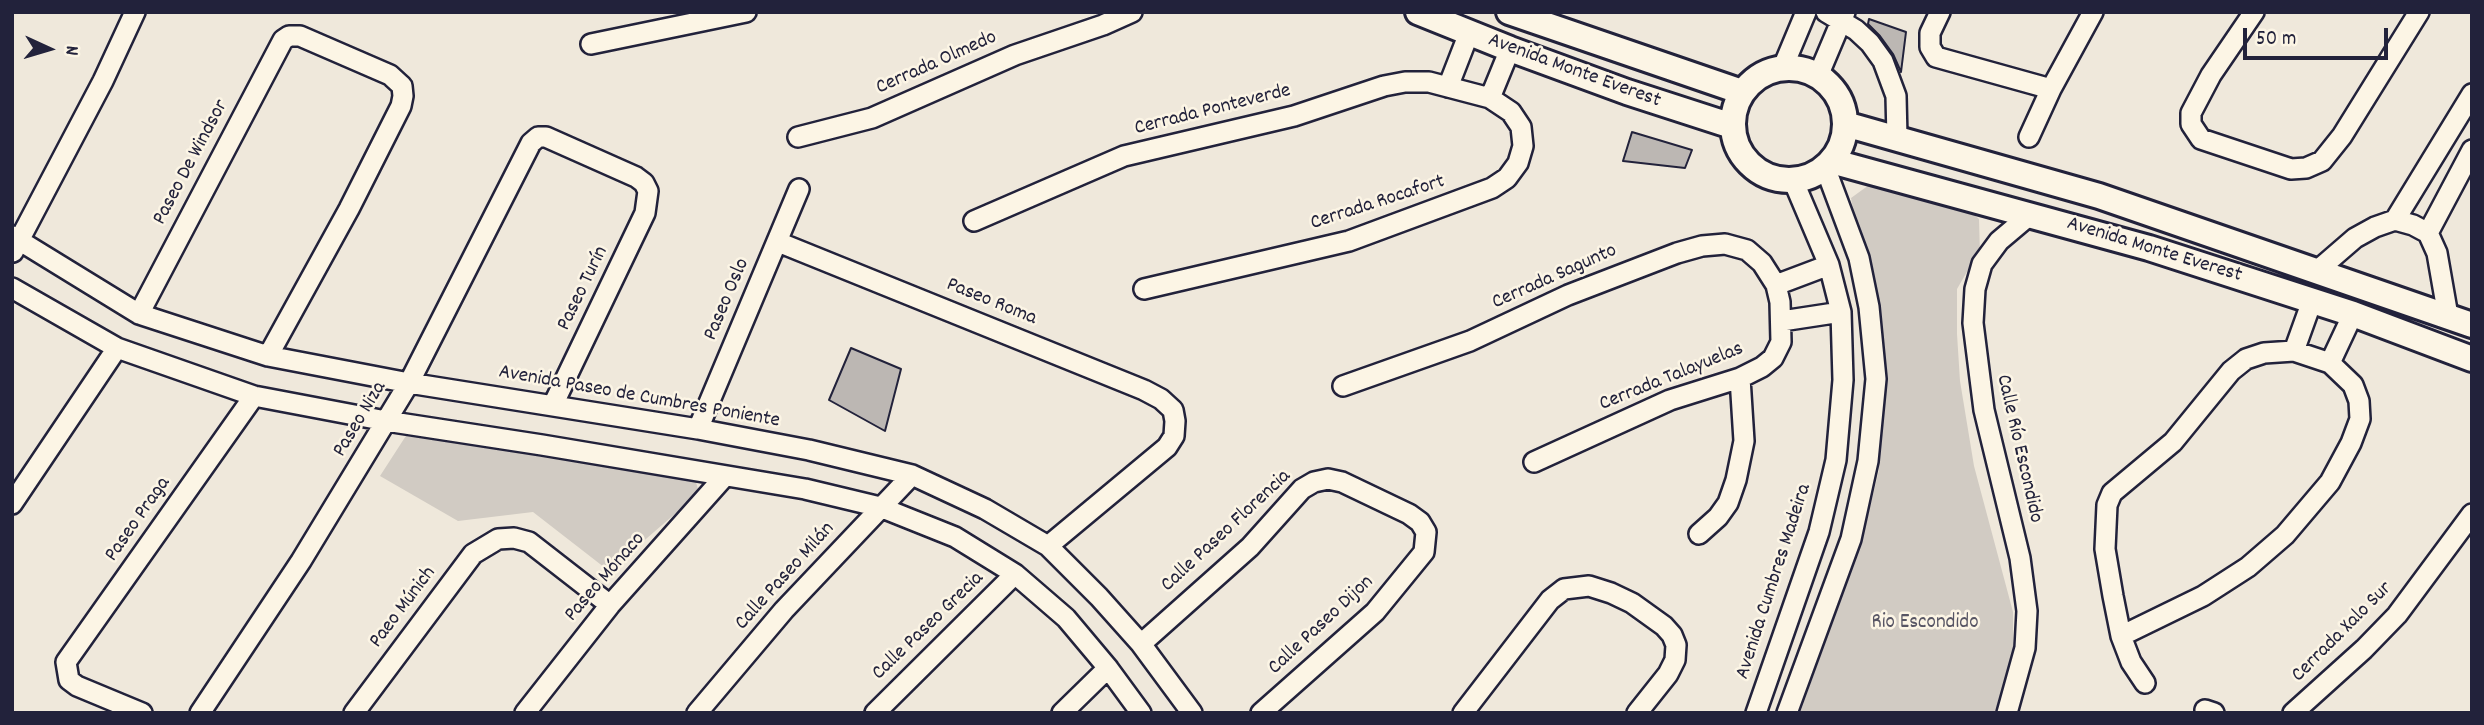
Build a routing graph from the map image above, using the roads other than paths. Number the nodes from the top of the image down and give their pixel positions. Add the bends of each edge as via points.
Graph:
1 (135, 12) edge
2 (746, 12) edge
3 (1132, 12) edge
4 (1418, 12) edge
5 (1509, 12) edge
6 (1806, 12) edge
7 (1940, 12) edge
8 (2093, 12) edge
9 (2254, 12) edge
10 (2419, 12) edge
11 (1837, 15) edge
12 (1469, 33) junction
13 (592, 44) dead end
14 (1510, 49) junction
15 (1783, 68) junction
16 (1818, 75) junction
17 (1448, 87) junction
18 (2051, 89) junction
19 (1742, 92) junction
20 (2472, 94) edge
21 (1480, 95) junction
22 (1845, 124) junction
23 (1732, 126) junction
24 (798, 137) dead end
25 (2029, 137) dead end
26 (1897, 138) junction
27 (2472, 150) edge
28 (1828, 164) junction
29 (1793, 180) junction
30 (799, 189) dead end
31 (648, 191) joint
32 (2031, 214) junction
33 (2395, 220) junction
34 (974, 221) dead end
35 (2428, 233) junction
36 (778, 242) junction
37 (15, 244) edge
38 (1829, 265) junction
39 (2318, 270) junction
40 (2365, 287) junction
41 (12, 288) edge
42 (1144, 289) dead end
43 (2312, 301) junction
44 (1779, 303) junction
45 (1841, 312) junction
46 (139, 314) junction
47 (2353, 314) junction
48 (2448, 316) junction
49 (2472, 325) edge
50 (117, 348) junction
51 (2294, 351) junction
52 (268, 356) junction
53 (2472, 359) edge
54 (2330, 363) junction
55 (1740, 378) junction
56 (409, 383) junction
57 (1343, 386) dead end
58 (254, 396) junction
59 (553, 405) junction
60 (386, 421) junction
61 (698, 429) junction
62 (1534, 462) dead end
63 (725, 475) junction
64 (912, 475) junction
65 (12, 504) edge
66 (880, 507) junction
67 (2472, 514) edge
68 (1426, 532) joint
69 (1699, 534) dead end
70 (1048, 547) junction
71 (1015, 574) junction
72 (1798, 593) junction
73 (1828, 603) junction
74 (610, 605) junction
75 (2121, 636) junction
76 (1141, 644) junction
77 (1108, 667) junction
78 (2145, 683) dead end
79 (142, 713) edge
80 (200, 713) edge
81 (354, 713) edge
82 (525, 713) edge
83 (698, 713) edge
84 (874, 713) edge
85 (1062, 713) edge
86 (1140, 713) edge
87 (1192, 713) edge
88 (1261, 713) edge
89 (1463, 713) edge
90 (1637, 713) edge
91 (1756, 713) edge
92 (1787, 713) edge
93 (2007, 713) edge
94 (2293, 713) edge

1 - 37 street
2 - 13 street
3 - 24 street, Cerrada Olmedo via 1015,55 872,118
4 - 12 main road, Avenida Monte Everest
5 - 19 main road, Avenida Monte Everest
6 - 15 street
7 - 18 street via 1930,33 1936,57
8 - 18 street
9 - 10 street via 2211,75 2191,113 2191,124 2201,139 2291,169 2322,161
11 - 16 street
11 - 26 street via 1870,43 1890,76 1896,96
12 - 14 main road, Avenida Monte Everest
12 - 17 street
14 - 21 street
14 - 23 main road, Avenida Monte Everest
15 - 16 main road via 1801,68
15 - 19 main road via 1760,75
16 - 22 main road via 1842,105
17 - 21 street, Cerrada Ponteverde
17 - 34 street, Cerrada Ponteverde via 1429,82 1384,86 1294,116 1124,156
18 - 25 street
19 - 23 main road
20 - 33 street
21 - 42 street, Cerrada Rocafort via 1511,112 1521,127 1523,146 1518,163 1492,188 1349,241
22 - 26 main road, Avenida Monte Everest
22 - 28 main road via 1842,144
23 - 29 main road via 1738,148 1751,166 1770,178
26 - 39 main road, Avenida Monte Everest via 2099,196
27 - 35 street
28 - 29 main road
28 - 32 main road, Avenida Monte Everest
28 - 73 street via 1859,258 1876,379 1868,461 1851,539
29 - 38 street, Avenida Cumbres Madeira
30 - 36 street, Paseo Oslo
31 - 56 street, Paseo Niza via 636,177 538,137
31 - 59 street, Paseo Turín via 645,213
32 - 43 main road, Avenida Monte Everest
32 - 93 street, Calle Río Escondido via 1999,241 1982,264 1973,323 1982,399 2020,558 2027,611 2025,648
33 - 35 street
33 - 39 street via 2355,238
35 - 48 street via 2437,253
36 - 61 street, Paseo Oslo
36 - 70 street, Paseo Roma via 1144,390 1173,410 1174,436 1167,447
37 - 46 street, Avenida Paseo de Cumbres Poniente
38 - 44 street
38 - 45 street, Avenida Cumbres Madeira
39 - 40 main road, Avenida Monte Everest
40 - 47 main road
40 - 48 main road, Avenida Monte Everest
41 - 50 street
43 - 47 main road, Avenida Monte Everest
43 - 51 street
44 - 45 street
44 - 55 street, Cerrada Talayuelas via 1781,342 1773,358
44 - 57 street, Cerrada Sagunto via 1762,263 1747,250 1726,244 1702,246 1651,261 1470,341
45 - 72 street, Avenida Cumbres Madeira via 1843,380 1836,460
46 - 52 street, Avenida Paseo de Cumbres Poniente
46 - 52 street, Paseo De Windsor via 283,40 300,36 390,75 402,86 401,106
47 - 53 main road, Avenida Monte Everest
47 - 54 street
48 - 49 main road, Avenida Monte Everest
50 - 58 street
50 - 65 street
51 - 54 street
51 - 75 street via 2246,359 2173,442 2112,493 2105,549
52 - 56 street, Avenida Paseo de Cumbres Poniente
54 - 75 street via 2353,385 2360,419 2330,482 2285,535 2248,567 2203,596
55 - 62 street, Cerrada Talayuelas via 1636,414
55 - 69 street via 1744,441 1737,480 1728,503
56 - 59 street, Avenida Paseo de Cumbres Poniente
56 - 60 street, Paseo Niza
58 - 60 street
58 - 79 street, Paseo Praga via 66,662 69,680 77,686
59 - 61 street, Avenida Paseo de Cumbres Poniente
60 - 63 street
60 - 80 street, Paseo Niza via 301,561
61 - 64 street, Avenida Paseo de Cumbres Poniente
63 - 66 street
63 - 74 street, Paseo Mónaco
64 - 66 street, Calle Paseo Milán
64 - 70 street, Avenida Paseo de Cumbres Poniente via 985,509
66 - 71 street via 955,537
66 - 83 street, Calle Paseo Milán via 784,610
67 - 94 street, Cerrada Xalo Sur via 2397,615
68 - 76 street, Calle Paseo Florencia via 1409,514 1342,482 1314,482 1302,489 1250,547
68 - 88 street, Calle Paseo Dijon via 1424,552 1376,612
70 - 76 street, Avenida Paseo de Cumbres Poniente
71 - 77 street via 1066,618
71 - 84 street, Calle Paseo Grecia
72 - 73 street
72 - 91 street, Avenida Cumbres Madeira
73 - 92 street
74 - 81 street, Paeo Múnich via 529,541 498,539 473,554
74 - 82 street, Paseo Mónaco
75 - 78 street
76 - 87 street, Avenida Paseo de Cumbres Poniente
77 - 85 street
77 - 86 street
89 - 90 street via 1550,600 1564,589 1589,586 1621,598 1664,626 1676,645 1668,674

